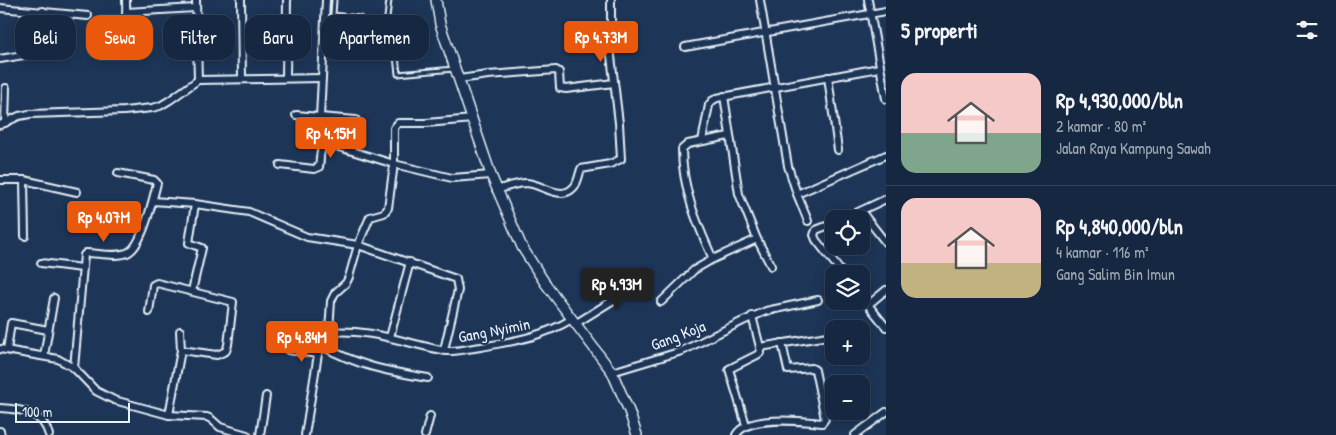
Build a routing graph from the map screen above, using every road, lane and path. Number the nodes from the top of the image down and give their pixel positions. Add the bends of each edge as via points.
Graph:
1 (25, 0) edge
2 (126, 0) edge
3 (196, 0) edge
4 (241, 0) edge
5 (287, 0) edge
6 (326, 0) edge
7 (334, 0) edge
8 (389, 0) edge
9 (436, 0) edge
10 (611, 0) edge
11 (760, 0) edge
12 (868, 0) edge
13 (0, 8) edge
14 (196, 8) junction
15 (25, 9) junction
16 (42, 11) junction
17 (886, 11) edge
18 (126, 12) junction
19 (870, 14) junction
20 (126, 15) edge
21 (387, 15) edge
22 (86, 16) edge
23 (766, 32) junction
24 (685, 46) dead end
25 (0, 59) edge
26 (879, 68) junction
27 (455, 69) junction
28 (828, 77) junction
29 (242, 78) junction
30 (286, 78) junction
31 (322, 78) junction
32 (459, 79) junction
33 (198, 80) junction
34 (614, 83) junction
35 (775, 86) junction
36 (6, 88) dead end
37 (724, 96) junction
38 (886, 99) edge
39 (296, 115) dead end
40 (320, 117) junction
41 (473, 119) junction
42 (356, 120) dead end
43 (3, 124) edge
44 (729, 136) junction
45 (702, 141) junction
46 (838, 150) dead end
47 (886, 155) edge
48 (394, 164) junction
49 (280, 165) dead end
50 (118, 173) dead end
51 (491, 174) junction
52 (0, 180) edge
53 (24, 180) junction
54 (496, 190) junction
55 (77, 192) dead end
56 (797, 194) junction
57 (886, 199) edge
58 (153, 202) junction
59 (195, 204) junction
60 (863, 210) edge
61 (808, 221) dead end
62 (870, 223) edge
63 (825, 226) edge
64 (26, 236) dead end
65 (756, 239) junction
66 (886, 243) edge
67 (358, 245) junction
68 (825, 251) edge
69 (828, 255) edge
70 (713, 259) junction
71 (41, 262) dead end
72 (410, 262) junction
73 (836, 265) edge
74 (771, 266) dead end
75 (82, 268) junction
76 (636, 286) dead end
77 (886, 290) edge
78 (192, 291) junction
79 (54, 298) dead end
80 (818, 300) dead end
81 (661, 302) dead end
82 (870, 303) edge
83 (870, 307) edge
84 (149, 312) dead end
85 (752, 316) junction
86 (573, 321) junction
87 (886, 327) edge
88 (48, 330) junction
89 (180, 330) dead end
90 (329, 332) junction
91 (390, 336) junction
92 (825, 336) edge
93 (782, 342) junction
94 (322, 346) junction
95 (760, 347) junction
96 (3, 350) edge
97 (181, 350) junction
98 (288, 350) dead end
99 (444, 350) junction
100 (318, 354) junction
101 (44, 356) junction
102 (74, 368) junction
103 (612, 372) junction
104 (428, 378) dead end
105 (266, 396) dead end
106 (0, 408) edge
107 (885, 414) edge
108 (169, 415) junction
109 (430, 416) dead end
110 (746, 426) junction
111 (0, 431) edge
112 (221, 432) edge
113 (1, 435) edge
114 (49, 435) edge
115 (248, 435) edge
116 (260, 435) edge
117 (305, 435) edge
118 (425, 435) edge
119 (637, 435) edge
120 (736, 435) edge
121 (854, 435) edge

1 - 15 street
2 - 18 street
3 - 14 street
4 - 29 street
5 - 30 street
6 - 31 street
7 - 27 lane via 333,15 360,18 363,43 394,39 398,74
8 - 21 lane
9 - 27 street via 440,24
10 - 34 street
11 - 23 street
12 - 19 street
13 - 15 street
14 - 18 street
14 - 33 street
15 - 16 street
16 - 22 street
16 - 25 street via 42,49
17 - 19 street
18 - 20 street
19 - 23 street
19 - 26 street
23 - 24 street
23 - 35 street
26 - 28 street
26 - 38 street
27 - 32 street
28 - 35 street
28 - 46 street
29 - 30 street
29 - 33 street
30 - 31 street
31 - 40 street
32 - 34 street via 556,70 560,88
32 - 41 street
33 - 43 street via 152,108 124,112 30,114
34 - 54 street via 621,159 581,169 575,186 566,192 554,192 527,183
35 - 37 street
35 - 56 street via 788,166
36 - 43 street
37 - 44 street
37 - 45 street via 716,98 709,106
39 - 40 street
40 - 42 street
41 - 48 street via 398,123 394,128
41 - 51 street
44 - 45 street
44 - 65 street via 739,194
45 - 70 street via 684,145 682,158 694,216
47 - 56 street
48 - 49 street via 329,144 321,148 319,167
48 - 51 street via 452,178
48 - 67 street via 388,208 384,213 370,216
50 - 58 street via 154,180 157,183
51 - 54 street
52 - 53 street
53 - 55 street
53 - 64 street
54 - 86 street via 522,247
56 - 61 street
57 - 60 street
58 - 59 street
58 - 75 street via 140,239 130,252 86,253
59 - 67 street via 248,212 307,237
59 - 78 street via 189,243 202,248
62 - 66 street
63 - 68 street via 816,230 814,235
65 - 70 street
65 - 74 street
67 - 72 street
67 - 90 street via 349,278 334,293 331,301
69 - 73 street
70 - 81 street via 686,276
71 - 75 street
72 - 91 street
72 - 99 street via 456,279 458,290
75 - 102 street
76 - 86 street, Gang Nyimin
77 - 82 street
78 - 84 street via 153,285
78 - 97 street via 233,302 228,346 226,351 217,355
79 - 88 street
80 - 85 street, Gang Koja
83 - 87 street
85 - 95 street
85 - 103 street, Gang Koja via 693,347
86 - 99 street, Gang Nyimin via 538,336 453,352
86 - 103 street
88 - 96 street via 11,323
88 - 101 street
89 - 97 street
90 - 91 street, Gang Nyimin via 353,331
90 - 94 street
91 - 99 street, Gang Nyimin
92 - 93 street
93 - 95 street
93 - 110 street via 788,370 815,370 825,419 822,423 764,422
94 - 100 street
94 - 104 street via 356,363
95 - 110 street via 758,355 729,368
96 - 101 street
97 - 108 street
98 - 100 street
100 - 117 street
101 - 102 street
102 - 108 street via 103,395
103 - 119 street
105 - 116 street
106 - 114 street via 34,414 45,424
107 - 121 street
108 - 112 street via 208,417
109 - 118 street
110 - 120 street
111 - 113 street
112 - 115 street

